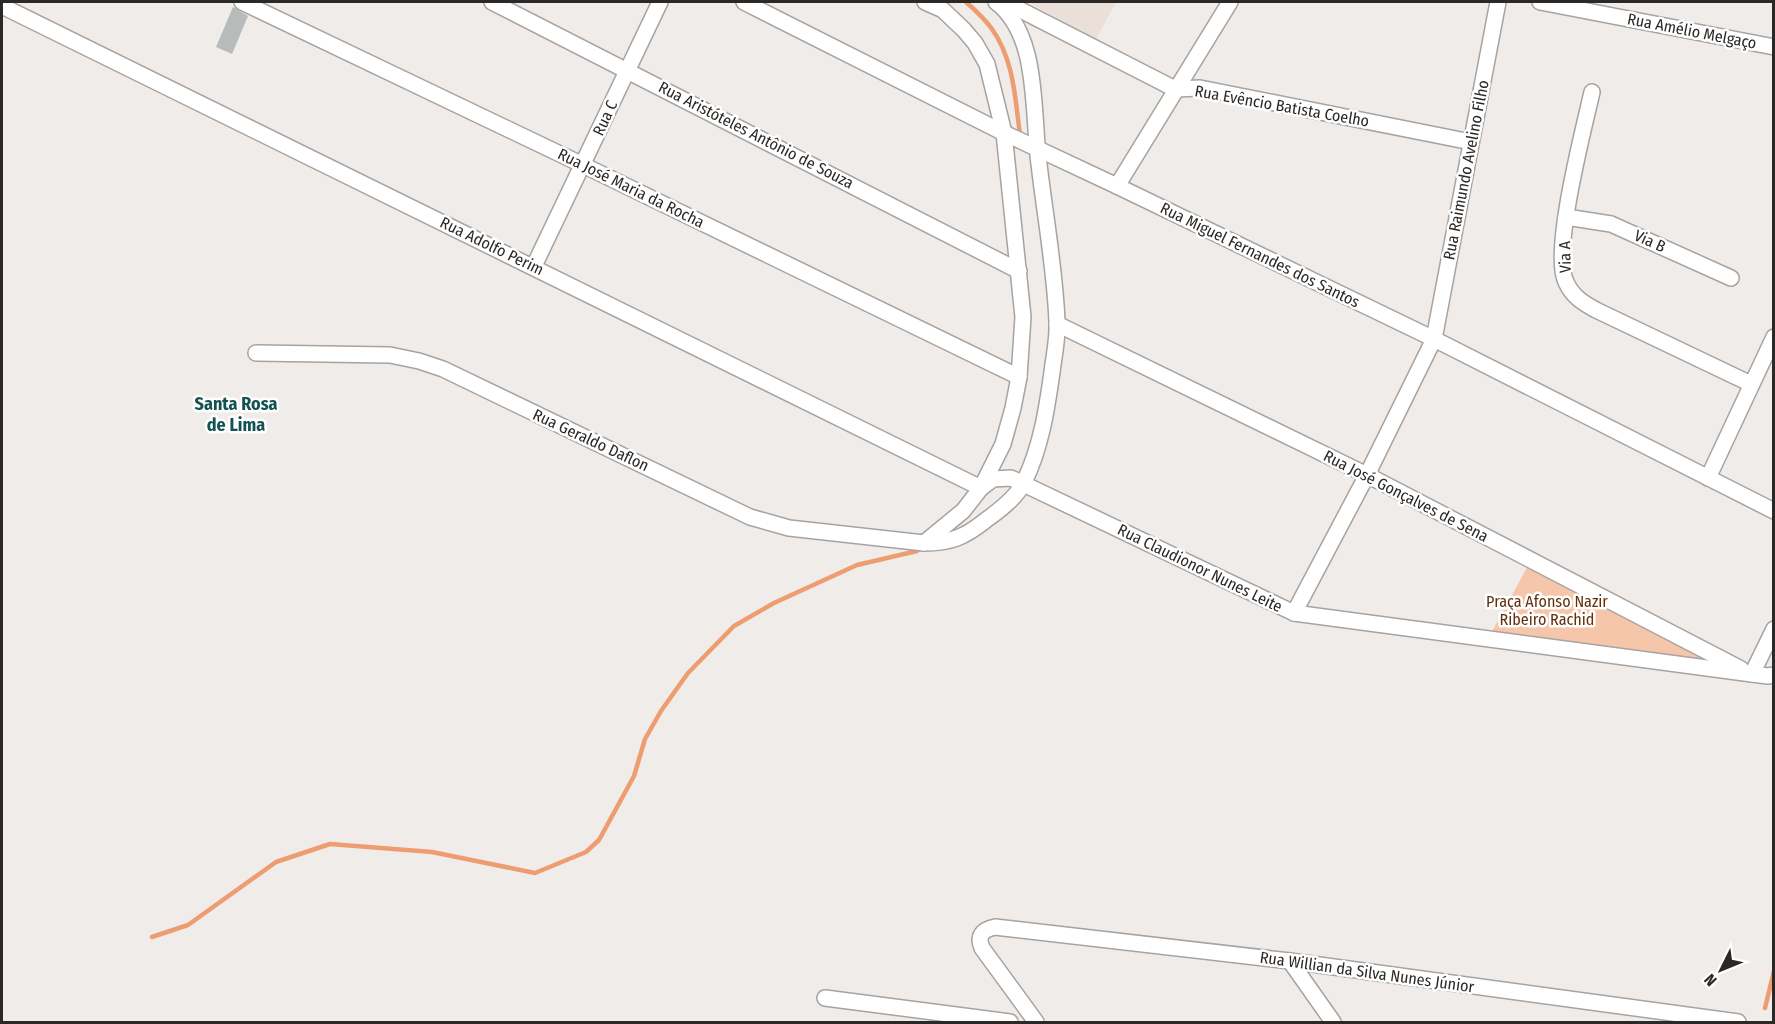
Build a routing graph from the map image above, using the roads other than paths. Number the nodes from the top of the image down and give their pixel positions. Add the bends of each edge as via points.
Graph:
1 (242, 2) edge
2 (492, 2) edge
3 (660, 2) edge
4 (744, 2) edge
5 (925, 2) edge
6 (996, 2) edge
7 (1005, 2) edge
8 (1230, 2) edge
9 (1498, 2) edge
10 (1540, 2) edge
11 (2, 6) edge
12 (1773, 47) edge
13 (628, 70) junction
14 (1175, 89) junction
15 (1592, 92) dead end
16 (1004, 133) junction
17 (1471, 142) junction
18 (1037, 149) junction
19 (583, 165) junction
20 (1117, 186) junction
21 (1566, 217) junction
22 (534, 266) junction
23 (1019, 271) junction
24 (1731, 278) dead end
25 (1057, 324) junction
26 (1773, 337) edge
27 (1434, 339) junction
28 (256, 353) dead end
29 (1019, 377) junction
30 (1751, 384) junction
31 (1367, 475) junction
32 (1708, 477) junction
33 (1024, 483) junction
34 (981, 488) junction
35 (1773, 512) edge
36 (924, 543) junction
37 (1294, 613) junction
38 (1773, 629) edge
39 (1752, 674) junction
40 (1773, 675) edge
41 (1290, 961) junction
42 (825, 998) dead end
43 (1010, 1023) edge
44 (1036, 1023) edge
45 (1333, 1023) edge
46 (1738, 1023) edge

1 - 19 street, Rua José Maria da Rocha
2 - 13 street, Rua Aristóteles Antônio de Souza
3 - 13 street, Rua C
4 - 16 street, Rua Miguel Fernandes dos Santos
5 - 16 street via 943,10 975,43 987,64
6 - 18 street via 1018,29 1027,56 1034,84
7 - 14 street, Rua Evêncio Batista Coelho
8 - 14 street
9 - 17 street, Rua Raimundo Avelino Filho
10 - 12 street, Rua Amélio Melgaço
11 - 22 street, Rua Adolfo Perim
13 - 19 street, Rua C
13 - 23 street, Rua Aristóteles Antônio de Souza
14 - 17 street, Rua Evêncio Batista Coelho via 1200,88
14 - 20 street
15 - 21 street, Via A
16 - 18 street, Rua Miguel Fernandes dos Santos
16 - 23 street
17 - 27 street, Rua Raimundo Avelino Filho
18 - 20 street, Rua Miguel Fernandes dos Santos
18 - 25 street
19 - 22 street, Rua C
19 - 29 street, Rua José Maria da Rocha
20 - 27 street, Rua Miguel Fernandes dos Santos
21 - 24 street, Via B via 1611,224
21 - 30 street, Via A via 1562,272 1580,301
22 - 34 street, Rua Adolfo Perim
23 - 29 street via 1023,317
25 - 31 street, Rua José Gonçalves de Sena
25 - 33 street via 1040,438
26 - 30 street
27 - 31 street, Rua Raimundo Avelino Filho
27 - 32 street, Rua Miguel Fernandes dos Santos
28 - 36 street, Rua Geraldo Daflon via 390,355 419,361 750,517 789,528
29 - 34 street via 1004,444
30 - 32 street
31 - 37 street, Rua Raimundo Avelino Filho
31 - 39 street, Rua José Gonçalves de Sena
32 - 35 street, Rua Miguel Fernandes dos Santos
33 - 34 street, Rua Claudionor Nunes Leite via 1000,478
33 - 36 street, Rua Geraldo Daflon via 1005,506 972,532 942,543
33 - 37 street, Rua Claudionor Nunes Leite
34 - 36 street via 963,511
37 - 39 street, Rua Claudionor Nunes Leite
38 - 39 street
39 - 40 street, Rua Claudionor Nunes Leite
41 - 44 street, Rua Willian da Silva Nunes Júnior via 988,928 980,936 982,948
41 - 45 street
41 - 46 street, Rua Willian da Silva Nunes Júnior
42 - 43 street

